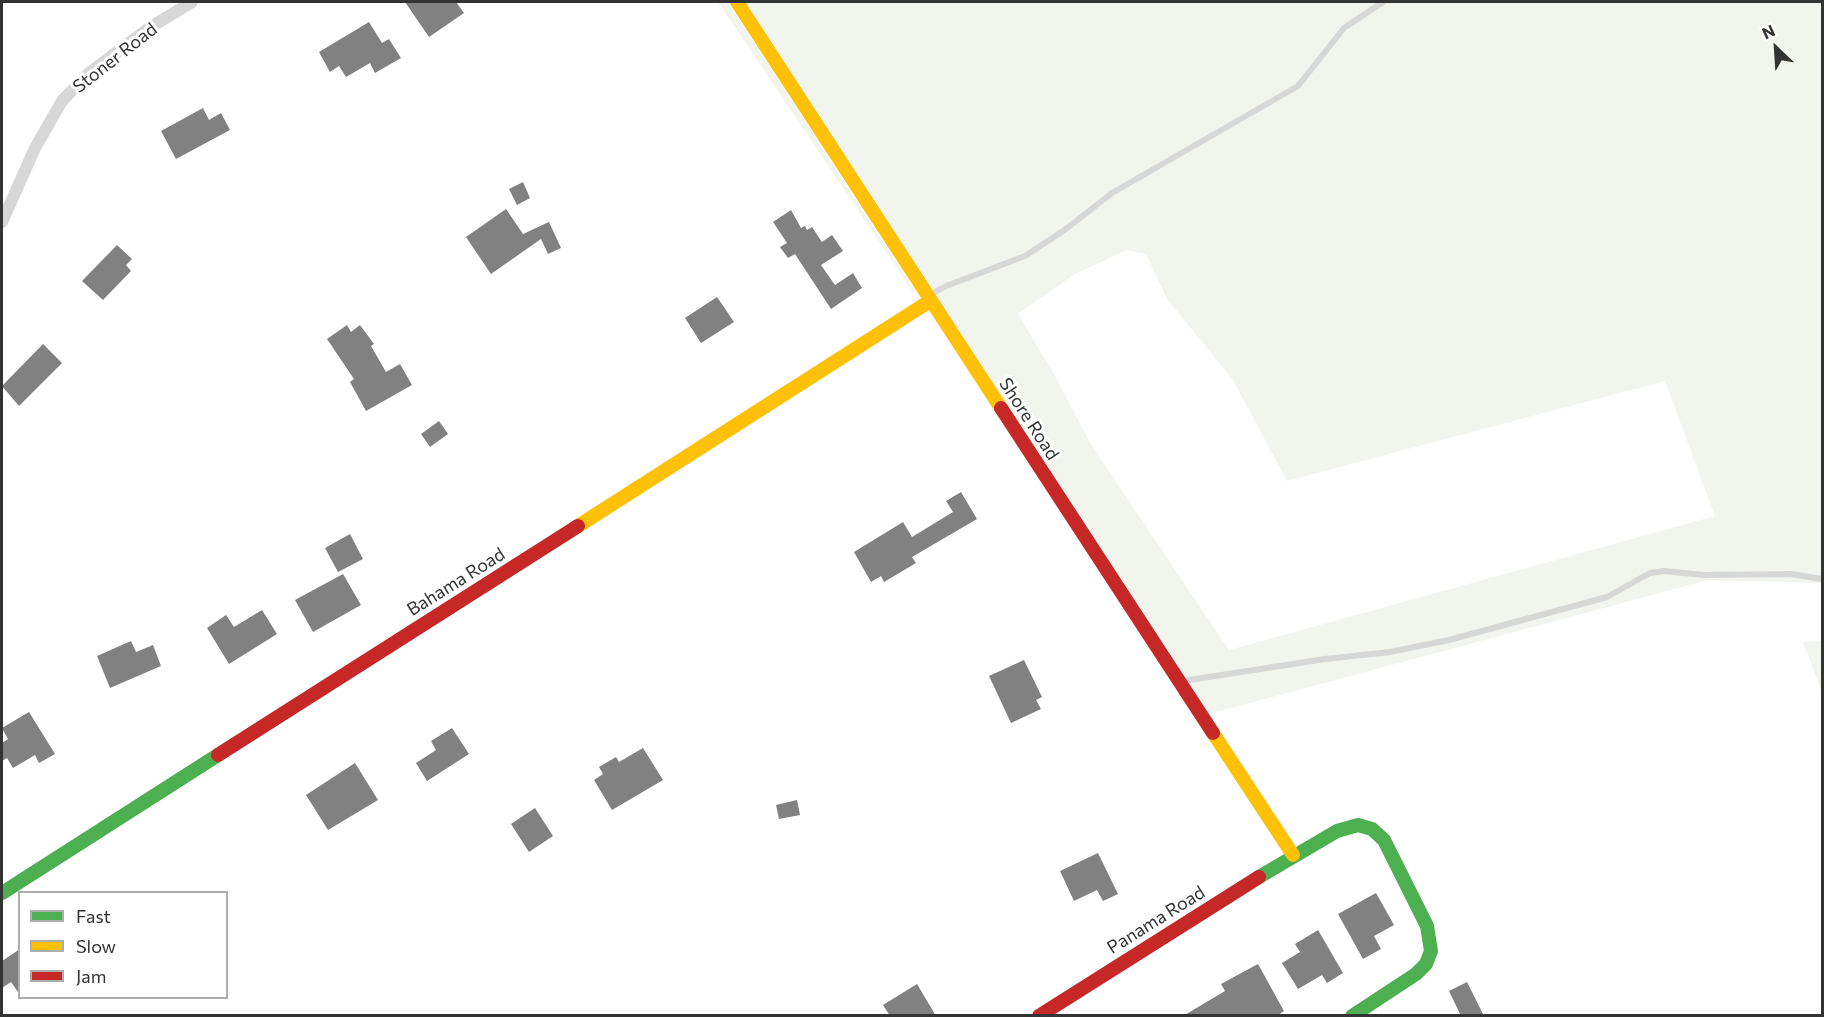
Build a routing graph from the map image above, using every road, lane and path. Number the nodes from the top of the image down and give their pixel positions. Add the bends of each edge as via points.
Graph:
1 (192, 2) edge
2 (737, 2) edge
3 (1383, 2) edge
4 (2, 222) edge
5 (928, 299) junction
6 (1822, 579) edge
7 (1179, 682) junction
8 (1293, 855) junction
9 (2, 892) edge
10 (1039, 1016) edge
11 (1352, 1016) edge

1 - 4 street, Stoner Road via 89,73 62,101 35,148
2 - 5 street, Shore Road
3 - 5 lane via 1344,28 1298,86 1112,193 1025,256 946,286
5 - 7 street, Shore Road
5 - 9 street, Bahama Road
6 - 7 lane via 1791,574 1650,573 1606,597 1449,640
7 - 8 street, Shore Road
8 - 10 street, Panama Road
8 - 11 street, Panama Road via 1349,826 1372,829 1384,840 1427,926 1431,951 1426,964

